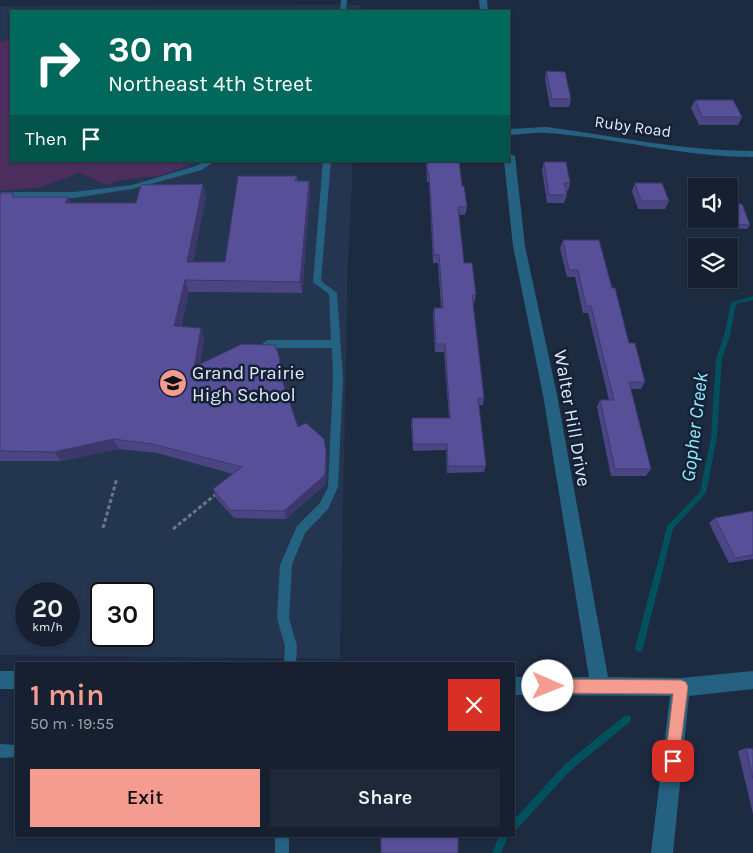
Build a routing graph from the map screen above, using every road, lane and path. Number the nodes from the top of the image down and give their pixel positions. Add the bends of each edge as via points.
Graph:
1 (510, 132) edge
2 (753, 154) edge
3 (209, 162) edge
4 (327, 162) edge
5 (510, 162) edge
6 (0, 195) edge
7 (267, 344) edge
8 (335, 344) junction
9 (117, 478) dead end
10 (215, 495) edge
11 (103, 528) dead end
12 (173, 529) dead end
13 (290, 662) edge
14 (0, 680) edge
15 (15, 680) edge
16 (753, 680) edge
17 (515, 686) edge
18 (600, 687) junction
19 (681, 687) junction
20 (0, 751) edge
21 (15, 751) edge
22 (282, 837) edge
23 (282, 853) edge
24 (662, 853) edge

1 - 2 street, Ruby Road via 546,130 674,148
3 - 6 lane via 199,168 132,187 74,195
4 - 8 lane via 317,282 333,293
5 - 18 street, Walter Hill Drive via 519,246 550,395
7 - 8 lane
8 - 13 lane via 338,379 333,487 324,506 301,530 286,565 283,618 291,646
9 - 11 path
10 - 12 path
14 - 15 street
16 - 19 street
17 - 18 street
18 - 19 street
19 - 24 street
20 - 21 lane
22 - 23 lane

